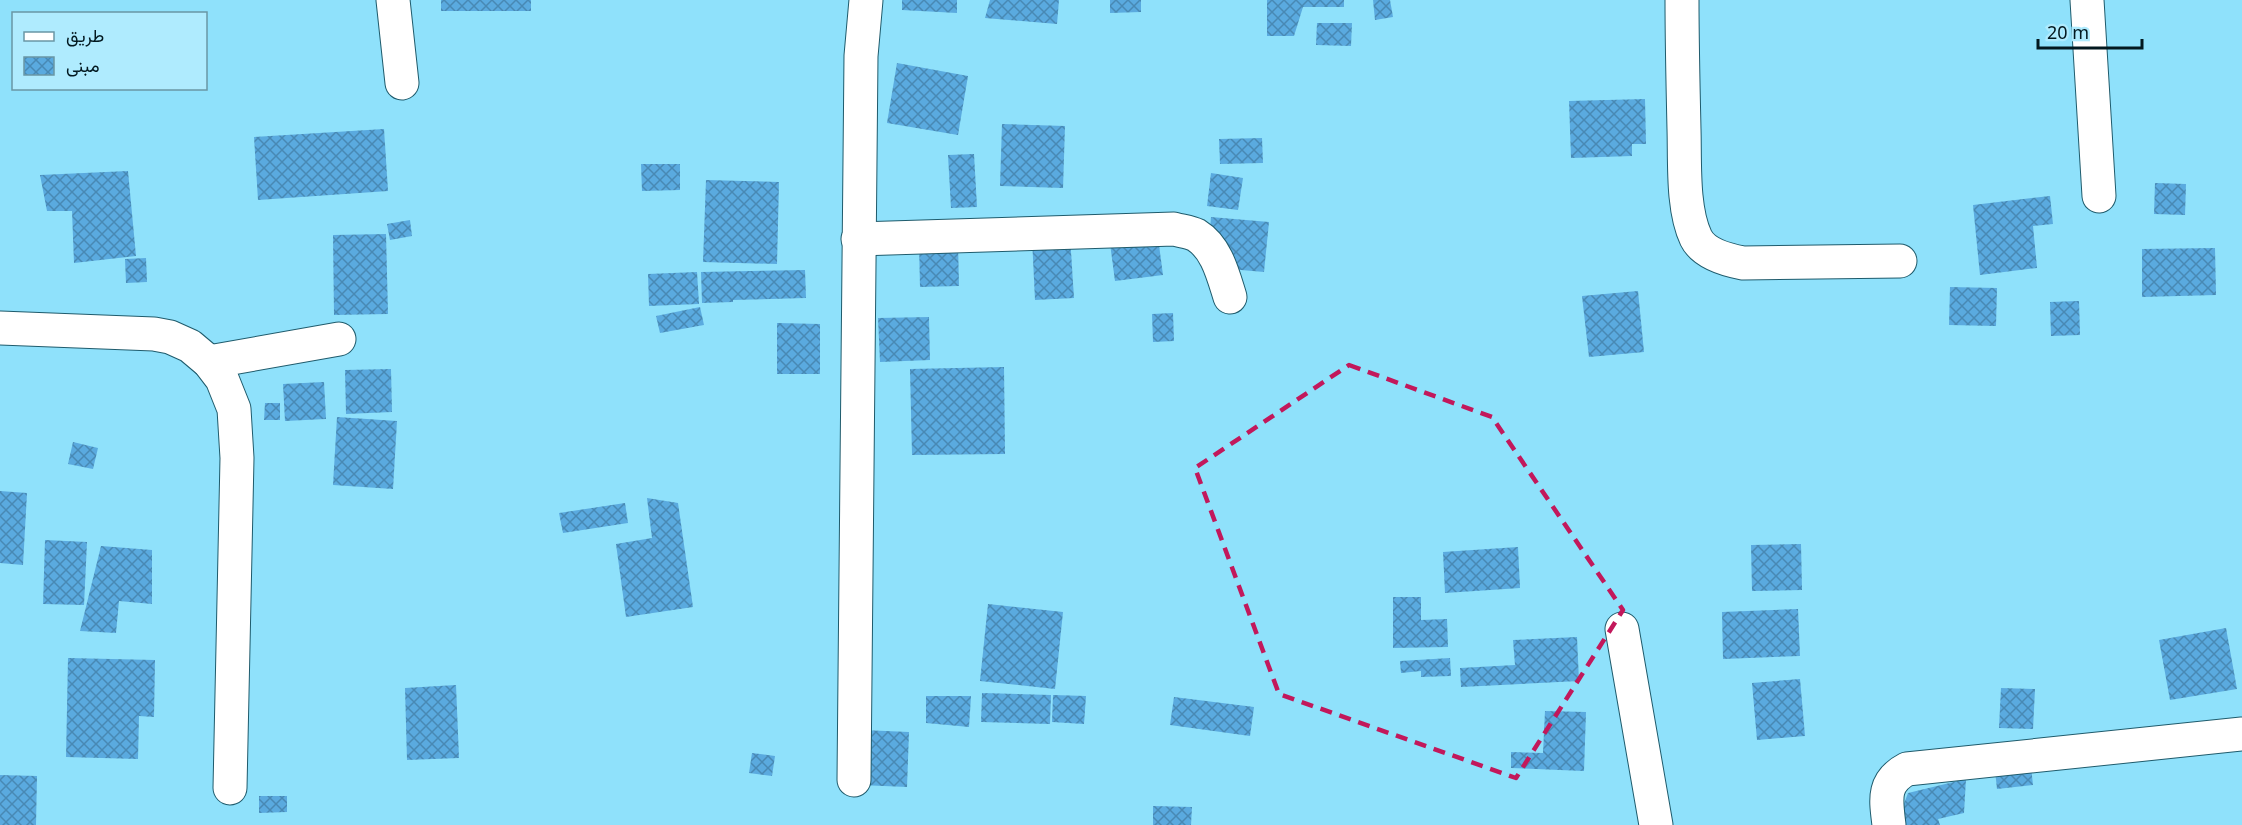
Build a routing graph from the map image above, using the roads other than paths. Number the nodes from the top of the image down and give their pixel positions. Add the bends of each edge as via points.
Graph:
1 (393, 0) edge
2 (866, 0) edge
3 (1682, 0) edge
4 (2087, 0) edge
5 (402, 83) dead end
6 (2099, 196) dead end
7 (858, 239) junction
8 (1900, 261) dead end
9 (1230, 297) dead end
10 (0, 328) edge
11 (339, 339) dead end
12 (209, 362) junction
13 (1622, 629) dead end
14 (2242, 734) edge
15 (854, 780) dead end
16 (230, 788) dead end
17 (1656, 825) edge
18 (1888, 825) edge

1 - 5 street
2 - 7 street via 861,56
3 - 8 street via 1685,163 1688,209 1696,239 1711,253 1743,263
4 - 6 street
7 - 9 street via 1174,229 1195,234 1208,244
7 - 15 street
10 - 12 street via 154,334 190,346
11 - 12 street
12 - 16 street via 222,379 234,409 237,458
13 - 17 street
14 - 18 street via 1907,769 1891,780

